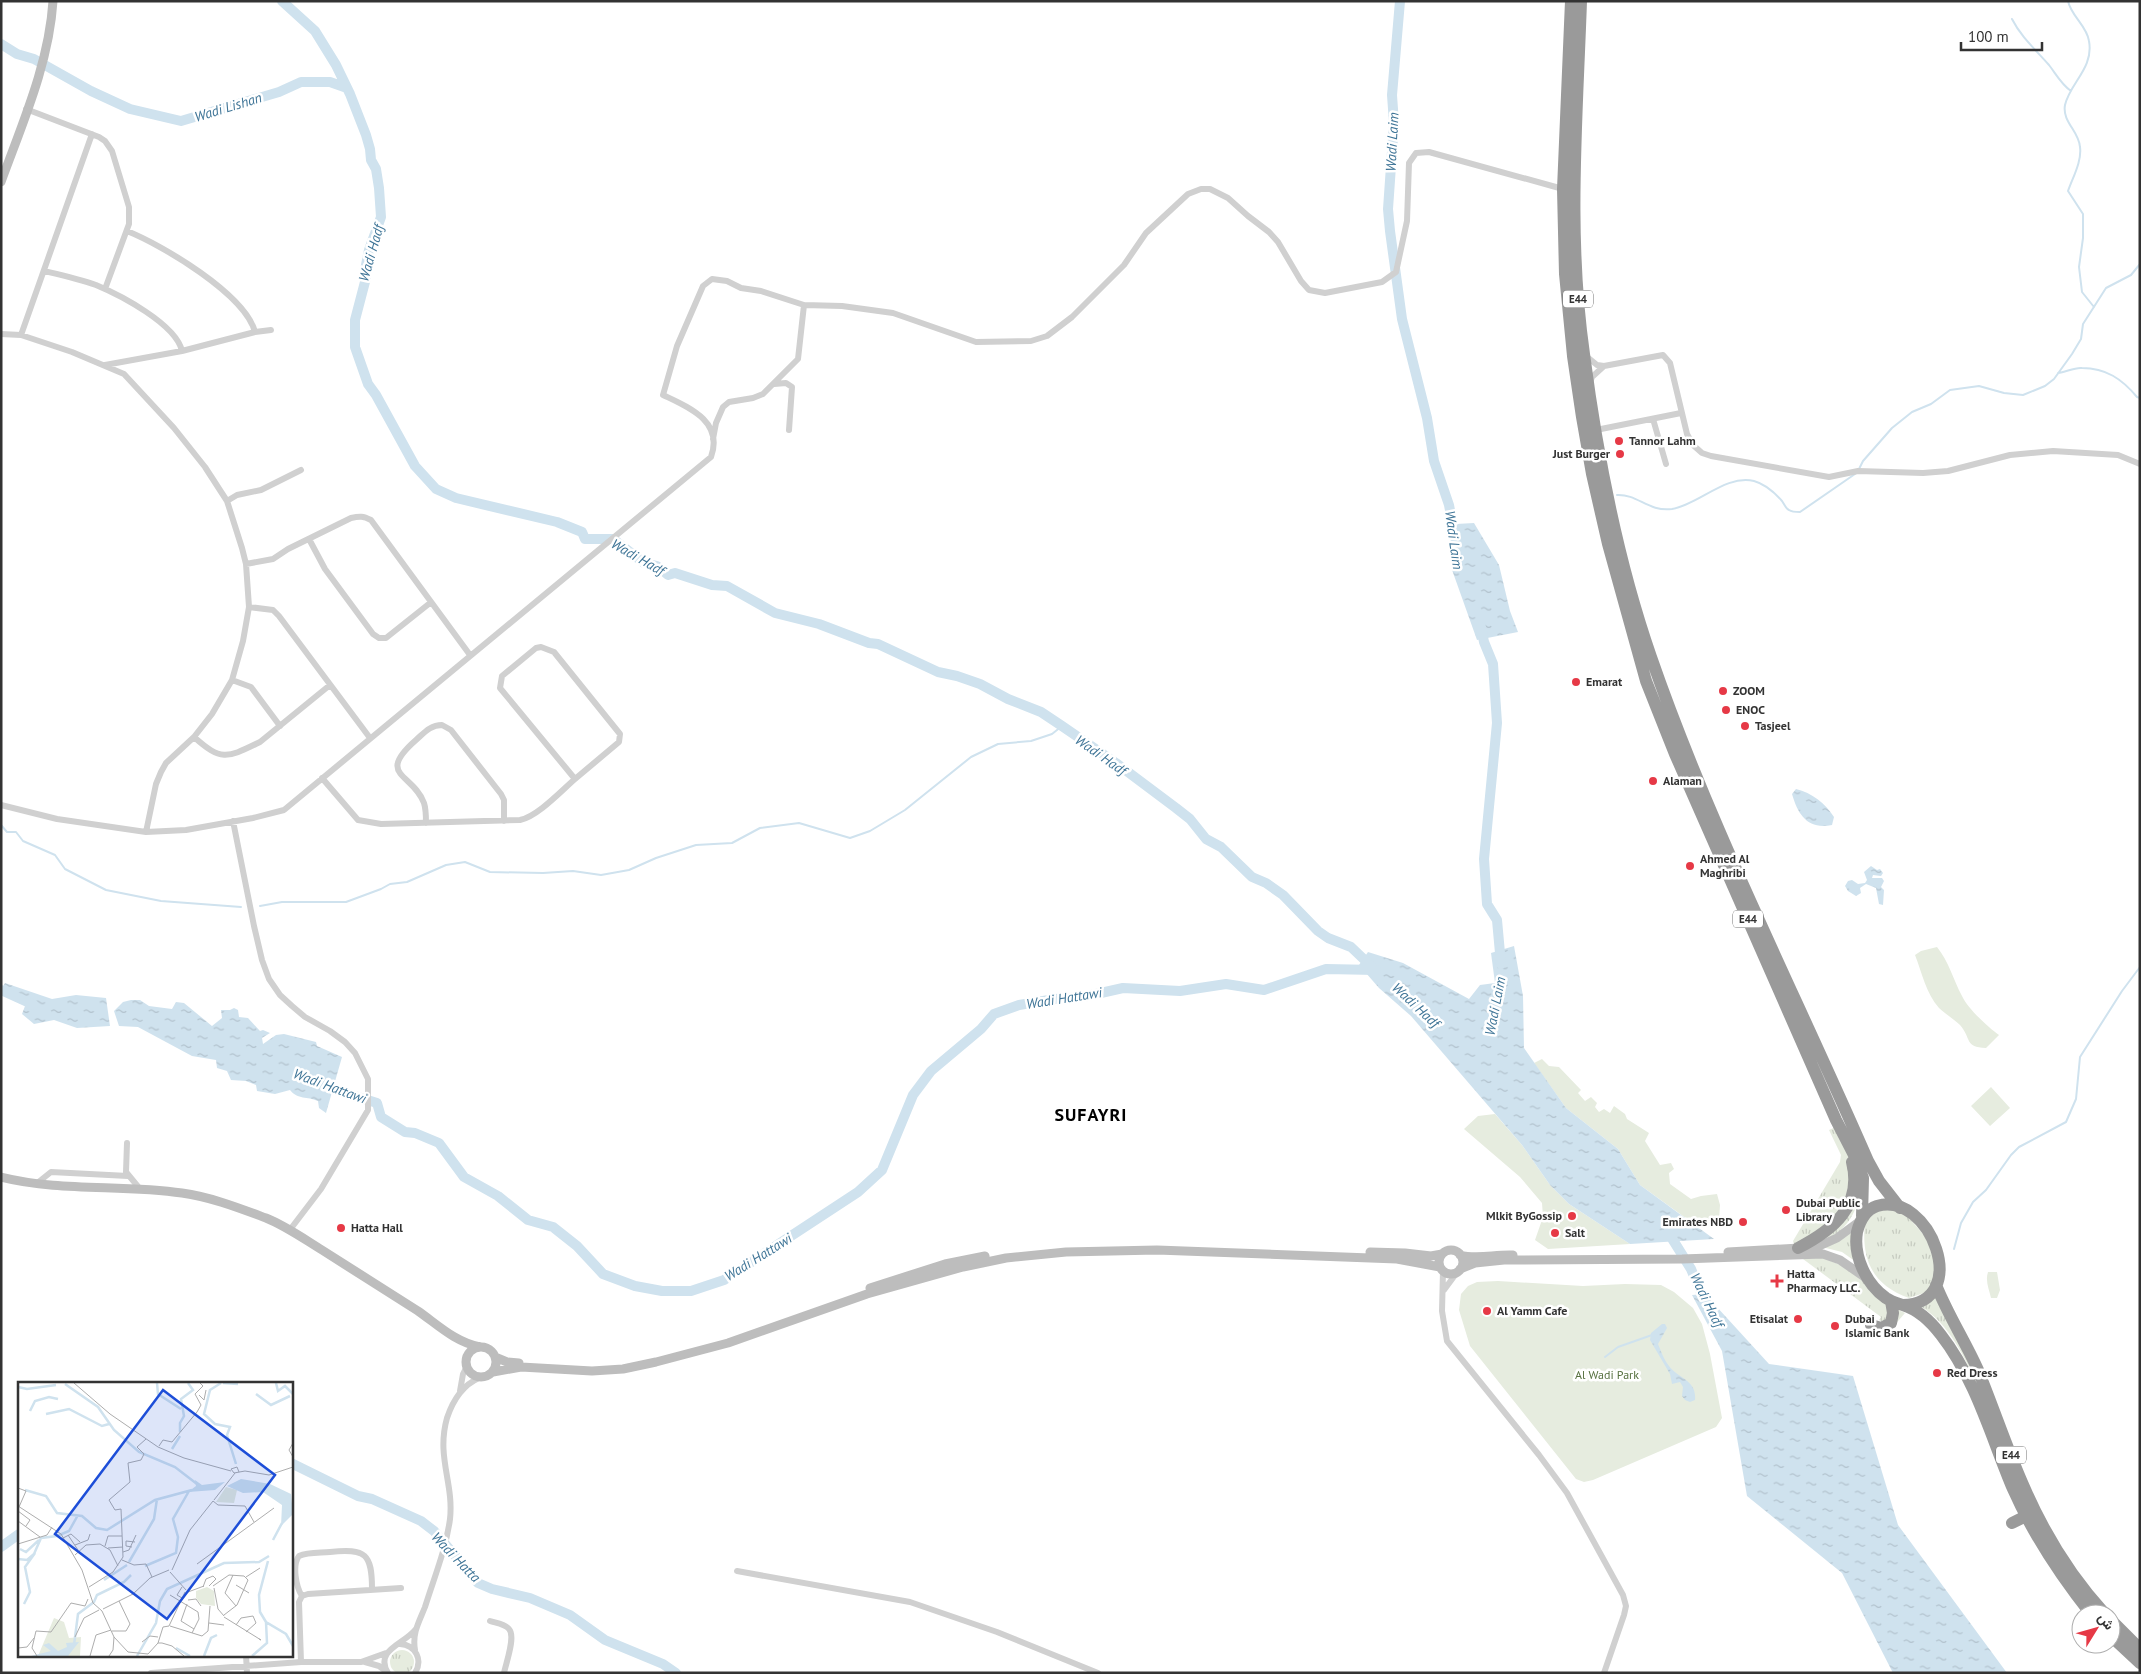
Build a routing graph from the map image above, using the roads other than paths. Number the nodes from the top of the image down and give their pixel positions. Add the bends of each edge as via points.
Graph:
1 (53, 1) edge
2 (1571, 1) edge
3 (1581, 1) edge
4 (26, 110) junction
5 (92, 134) junction
6 (1, 182) edge
7 (1563, 189) junction
8 (127, 231) junction
9 (44, 271) junction
10 (105, 289) junction
11 (804, 305) junction
12 (271, 330) dead end
13 (255, 332) junction
14 (1, 334) edge
15 (21, 335) junction
16 (182, 350) junction
17 (1584, 354) junction
18 (132, 362) junction
19 (104, 366) junction
20 (1604, 366) junction
21 (129, 380) junction
22 (774, 384) junction
23 (1589, 385) junction
24 (1681, 413) junction
25 (1653, 419) junction
26 (790, 430) dead end
27 (1596, 430) junction
28 (713, 440) junction
29 (1666, 464) dead end
30 (2140, 464) edge
31 (301, 470) dead end
32 (226, 501) junction
33 (309, 539) junction
34 (1613, 560) junction
35 (246, 564) junction
36 (1632, 591) junction
37 (430, 603) junction
38 (249, 607) junction
39 (470, 655) junction
40 (232, 680) junction
41 (330, 685) junction
42 (280, 726) junction
43 (194, 737) junction
44 (370, 738) junction
45 (322, 778) junction
46 (575, 779) junction
47 (1, 805) edge
48 (233, 821) junction
49 (504, 821) junction
50 (426, 823) junction
51 (146, 832) junction
52 (1846, 1140) junction
53 (127, 1143) dead end
54 (128, 1176) junction
55 (1, 1177) edge
56 (36, 1184) junction
57 (141, 1189) junction
58 (1900, 1208) junction
59 (1861, 1219) junction
60 (292, 1232) junction
61 (1798, 1248) junction
62 (1442, 1254) junction
63 (1460, 1255) junction
64 (1709, 1256) junction
65 (1681, 1257) junction
66 (1442, 1269) junction
67 (1459, 1270) junction
68 (1868, 1279) junction
69 (1936, 1285) junction
70 (1443, 1293) junction
71 (1897, 1303) junction
72 (1870, 1325) dead end
73 (448, 1333) junction
74 (480, 1347) junction
75 (495, 1357) junction
76 (466, 1364) junction
77 (493, 1372) junction
78 (480, 1378) junction
79 (460, 1392) junction
80 (1981, 1395) junction
81 (2026, 1516) junction
82 (2012, 1523) dead end
83 (737, 1570) dead end
84 (401, 1588) dead end
85 (372, 1590) junction
86 (302, 1596) junction
87 (2084, 1604) edge
88 (2097, 1604) edge
89 (490, 1621) dead end
90 (415, 1629) junction
91 (2121, 1630) edge
92 (399, 1644) junction
93 (2121, 1645) edge
94 (2140, 1649) edge
95 (415, 1650) junction
96 (386, 1653) junction
97 (246, 1656) edge
98 (301, 1662) junction
99 (361, 1662) junction
100 (2140, 1663) edge
101 (246, 1669) edge
102 (417, 1671) edge
103 (388, 1672) edge
104 (151, 1673) edge
105 (504, 1673) edge
106 (1098, 1673) edge
107 (1604, 1673) edge

1 - 4 main road via 44,58
2 - 7 highway, E44
3 - 17 highway, E44 via 1574,200 1575,265
4 - 5 street
4 - 6 main road
5 - 8 street via 106,141 112,151 129,207
5 - 9 street
7 - 11 street via 1429,152 1416,153 1409,163 1408,221 1396,272 1382,282 1325,293 1310,290 1301,282 1269,232 1228,198 1210,189 1201,189 1188,194 1146,233 1124,265 1072,317 1047,336 1031,341 976,342 880,310
7 - 34 highway, E44 via 1565,274 1573,356 1592,474
8 - 10 street
8 - 13 street via 149,240 212,282 244,311
9 - 10 street
9 - 15 street
10 - 16 street via 165,326 181,344
11 - 22 street via 799,355
11 - 28 street via 715,278 703,286 677,346 663,395 702,417
12 - 13 street
13 - 16 street
14 - 15 street
15 - 19 street
16 - 18 street
17 - 20 street via 1597,365
17 - 23 highway, E44
18 - 19 street
18 - 21 street via 127,372
19 - 21 street via 124,374
20 - 23 street via 1592,377
20 - 24 street via 1659,355 1666,357 1672,368
21 - 32 street via 174,428 205,467
22 - 26 street via 786,383 792,387
22 - 28 street via 760,396 735,400 723,407
23 - 27 highway, E44
24 - 25 street
24 - 30 street via 1687,434 1702,453 1829,477 1858,470 1948,471 2010,455 2053,451 2118,455
25 - 27 street
25 - 29 street
27 - 36 highway, E44 via 1613,519
28 - 39 street via 711,456
31 - 32 street via 261,490
32 - 35 street
33 - 35 street via 273,559
33 - 37 street via 351,518 360,516 371,520
33 - 37 street via 325,569 379,638 386,638
34 - 36 highway via 1619,559 1624,580
34 - 52 highway, E44 via 1646,681 1686,783
35 - 38 street
36 - 58 highway, E44 via 1651,657 1722,835 1871,1166
37 - 39 street
38 - 40 street
38 - 41 street via 273,610
39 - 44 street
40 - 42 street via 251,687
40 - 43 street
41 - 42 street
41 - 44 street
42 - 43 street via 260,742 228,754 211,752
43 - 51 street via 161,772
44 - 45 street
45 - 48 street via 284,810
45 - 50 street via 358,820 381,824
46 - 46 street via 619,742 620,734 554,652 536,648 502,676 500,688
46 - 49 street via 526,819
47 - 51 street via 57,819
48 - 51 street via 186,830
48 - 60 street via 254,926 269,979 292,1006 355,1052 368,1079 368,1110
49 - 50 street
49 - 50 street via 501,794 451,730 442,724 432,726 398,759 398,769 423,802
52 - 59 highway, E44 via 1863,1178
52 - 61 highway via 1854,1171 1849,1202 1831,1228
53 - 54 street
54 - 56 street via 52,1172
54 - 57 street
55 - 56 main road
56 - 57 main road
57 - 60 main road via 204,1197 267,1219
58 - 59 highway via 1875,1207
58 - 69 highway via 1920,1221 1933,1241 1940,1267
59 - 61 main road via 1824,1245
59 - 68 highway via 1856,1245
60 - 73 main road
61 - 64 main road
62 - 63 main road via 1452,1250
62 - 66 main road via 1439,1259
62 - 75 main road via 1157,1244 1060,1247 991,1255 936,1267 729,1337 656,1357 574,1367 512,1362
63 - 65 main road
63 - 67 main road via 1462,1264
64 - 65 main road
64 - 68 main road via 1823,1254 1846,1263
65 - 67 main road via 1504,1260 1475,1263
66 - 67 main road via 1452,1273
66 - 70 street
66 - 77 main road via 1396,1258 1156,1250 1066,1252 1006,1258 853,1298 728,1343 656,1362 592,1372 521,1367
67 - 70 street
68 - 71 highway via 1879,1292
69 - 71 highway via 1919,1302
69 - 80 highway, E44 via 1978,1370
70 - 107 street via 1443,1327 1447,1341 1567,1493 1623,1596 1624,1615
71 - 72 highway via 1891,1323 1881,1328
71 - 80 highway, E44 via 1923,1316 1940,1334
73 - 74 main road
73 - 76 main road
74 - 75 main road
74 - 76 main road via 470,1351
75 - 77 main road
76 - 78 main road via 469,1372
76 - 79 street
77 - 78 main road
78 - 79 street
79 - 90 street via 443,1437 450,1508 448,1528
80 - 81 highway, E44
80 - 88 highway, E44 via 2039,1519 2061,1558
81 - 82 highway
81 - 87 highway, E44 via 2053,1562
83 - 106 street via 910,1602 997,1632
84 - 85 street
85 - 86 street
85 - 86 street via 370,1564 362,1554 350,1549 303,1554 297,1558 298,1590
86 - 98 street via 299,1602
89 - 105 street via 507,1626 511,1632
90 - 92 street
90 - 95 street
91 - 94 highway
92 - 95 street
92 - 96 street
93 - 100 highway
95 - 102 street via 419,1662
96 - 99 street
96 - 103 street via 384,1663
97 - 101 street
98 - 99 street
98 - 101 street
99 - 103 street via 379,1666
101 - 104 street

